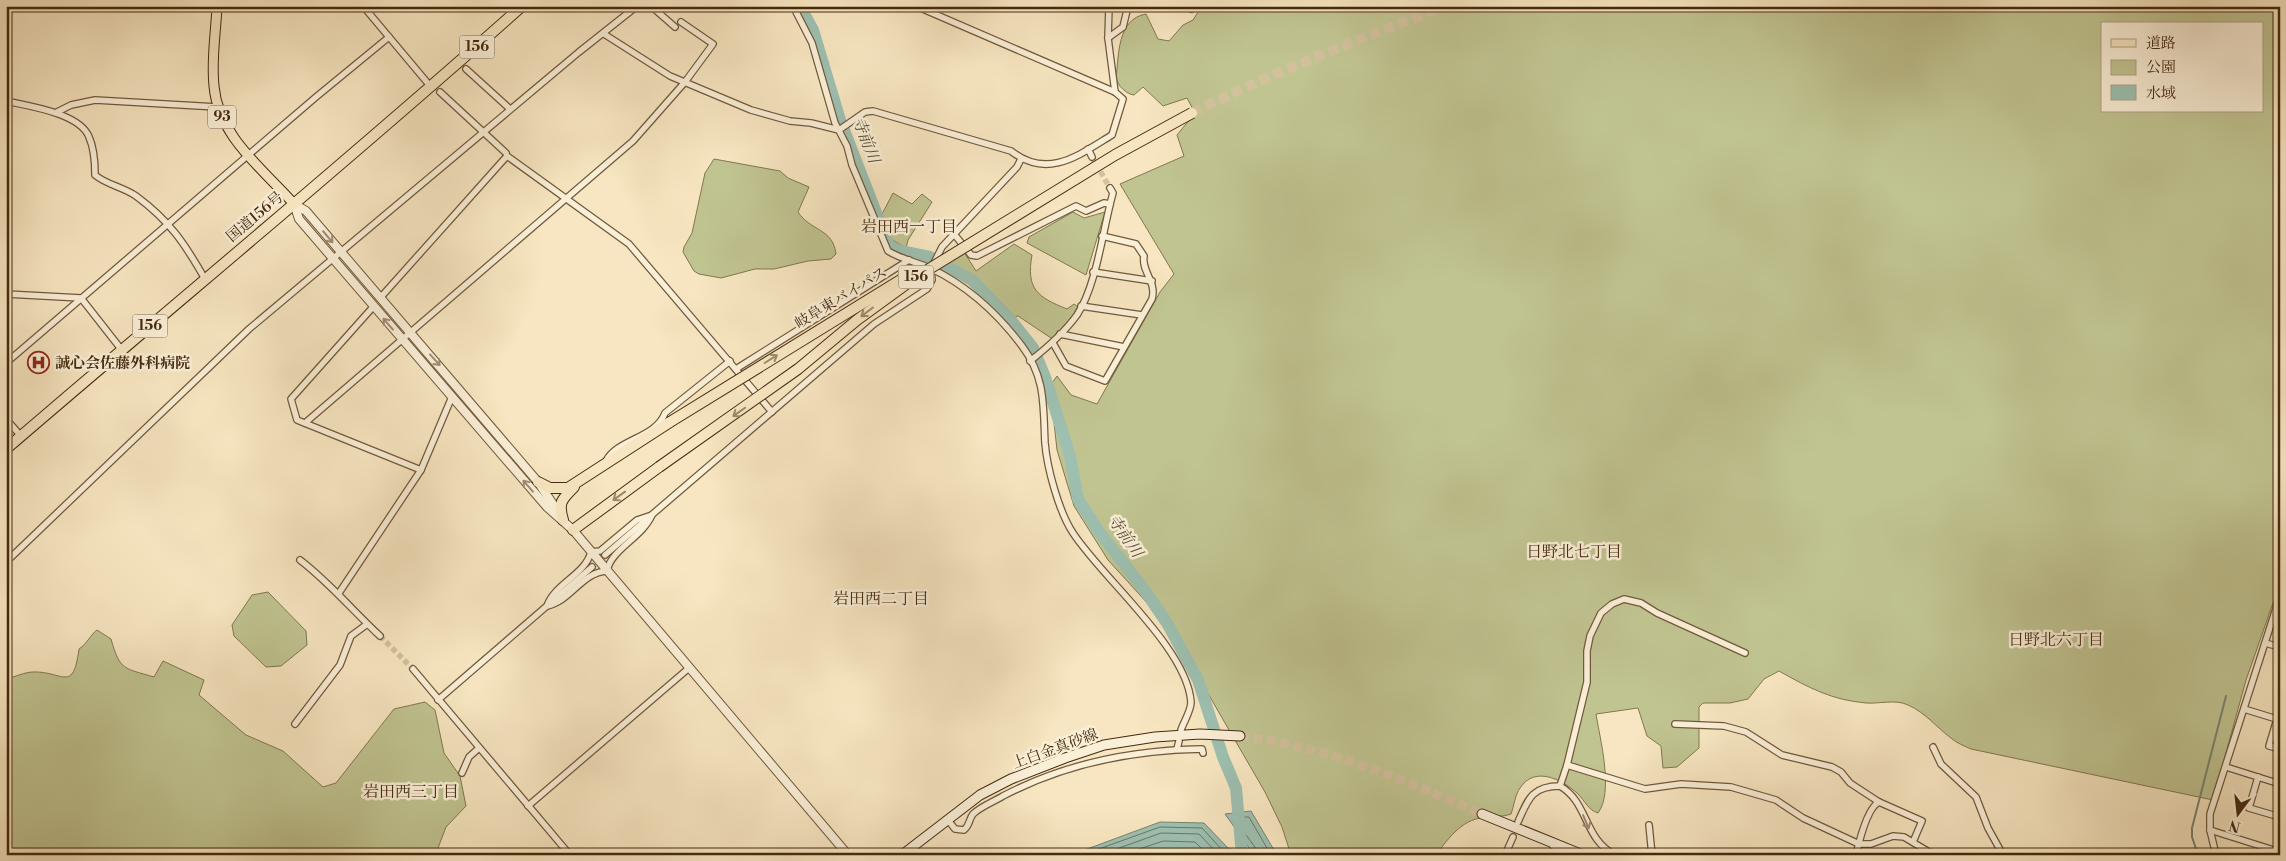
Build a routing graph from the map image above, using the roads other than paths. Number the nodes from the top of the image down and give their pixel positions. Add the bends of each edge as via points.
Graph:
1 (217, 6) edge
2 (363, 6) edge
3 (522, 6) edge
4 (637, 6) edge
5 (651, 6) edge
6 (793, 6) edge
7 (916, 6) edge
8 (1108, 6) edge
9 (1128, 6) edge
10 (1183, 6) edge
11 (1192, 6) edge
12 (681, 22) dead end
13 (675, 27) dead end
14 (604, 34) junction
15 (390, 37) junction
16 (1108, 38) junction
17 (466, 69) dead end
18 (685, 82) junction
19 (436, 90) junction
20 (1115, 92) junction
21 (6, 101) edge
22 (217, 107) junction
23 (510, 110) junction
24 (57, 112) junction
25 (840, 130) junction
26 (483, 132) junction
27 (1088, 149) junction
28 (506, 153) dead end
29 (249, 156) junction
30 (1092, 156) tunnel mouth
31 (1021, 159) junction
32 (1110, 188) tunnel mouth
33 (567, 197) junction
34 (294, 204) junction
35 (1110, 204) junction
36 (168, 223) junction
37 (954, 234) junction
38 (1102, 236) junction
39 (340, 252) junction
40 (332, 258) junction
41 (909, 260) junction
42 (931, 269) junction
43 (1093, 272) junction
44 (205, 279) junction
45 (1152, 281) junction
46 (6, 294) edge
47 (381, 297) junction
48 (81, 298) junction
49 (1081, 306) junction
50 (373, 307) junction
51 (1142, 315) junction
52 (411, 333) junction
53 (1060, 334) junction
54 (402, 340) junction
55 (1053, 343) junction
56 (1124, 347) junction
57 (121, 349) junction
58 (730, 360) junction
59 (1032, 360) junction
60 (6, 362) edge
61 (736, 369) junction
62 (451, 399) junction
63 (772, 412) junction
64 (668, 418) junction
65 (6, 419) edge
66 (305, 423) junction
67 (21, 436) junction
68 (6, 449) edge
69 (421, 470) junction
70 (538, 482) junction
71 (580, 482) junction
72 (652, 515) junction
73 (563, 520) junction
74 (573, 530) junction
75 (591, 552) junction
76 (605, 555) dead end
77 (300, 560) dead end
78 (6, 562) edge
79 (592, 567) dead end
80 (607, 571) junction
81 (339, 592) junction
82 (2280, 596) edge
83 (547, 606) junction
84 (366, 625) junction
85 (380, 636) tunnel mouth
86 (2265, 643) junction
87 (2280, 648) edge
88 (1745, 654) dead end
89 (689, 668) junction
90 (413, 669) tunnel mouth
91 (438, 700) junction
92 (2244, 709) junction
93 (2278, 719) edge
94 (295, 724) dead end
95 (1675, 724) dead end
96 (1181, 730) dead end
97 (1236, 736) tunnel mouth
98 (1179, 740) dead end
99 (479, 748) junction
100 (1933, 748) dead end
101 (1177, 749) junction
102 (2280, 749) edge
103 (1203, 753) dead end
104 (1073, 760) tunnel mouth
105 (1567, 765) junction
106 (1076, 767) junction
107 (2226, 767) junction
108 (462, 773) dead end
109 (2258, 777) junction
110 (2280, 784) edge
111 (1560, 786) junction
112 (1879, 802) junction
113 (528, 806) junction
114 (1482, 814) tunnel mouth
115 (2280, 817) edge
116 (947, 819) junction
117 (1518, 822) dead end
118 (1649, 825) dead end
119 (2210, 830) junction
120 (1513, 837) dead end
121 (1549, 842) junction
122 (1913, 842) junction
123 (1859, 844) junction
124 (2280, 852) edge
125 (1579, 854) edge
126 (570, 855) edge
127 (848, 855) edge
128 (902, 855) edge
129 (1505, 855) edge
130 (1566, 855) edge
131 (1615, 855) edge
132 (1652, 855) edge
133 (1856, 855) edge
134 (1934, 855) edge
135 (2003, 855) edge
136 (2216, 855) edge

1 - 22 main road, 93 via 214,86
2 - 15 street
3 - 19 highway, 国道156号 / 156
4 - 14 street
5 - 13 street
6 - 25 street via 812,43 835,123
7 - 20 street
8 - 16 street
9 - 16 street via 1123,27
10 - 11 street via 1191,9
12 - 18 street via 713,44
14 - 18 street
14 - 23 street
15 - 19 street
15 - 29 street
16 - 20 street
17 - 23 street
18 - 25 street via 751,110 790,122
18 - 33 street via 633,141
19 - 26 street
19 - 34 highway, 国道156号 / 156
20 - 27 street via 1124,99 1112,135
21 - 24 street
22 - 24 street via 95,100
22 - 29 main road, 93 via 229,131
23 - 26 street
24 - 36 street via 68,116 89,134 95,175 135,195
25 - 31 street via 865,112 873,111 1011,151
25 - 41 street via 883,244 888,251
26 - 28 street
26 - 39 street
27 - 30 street
27 - 31 street via 1061,164
29 - 34 main road, 93
29 - 36 street
31 - 37 street
32 - 35 street via 1113,193
33 - 47 street via 507,156
33 - 52 street
33 - 58 street via 629,244
34 -> 39 street via 306,212
34 - 40 street via 299,219
34 - 44 highway, 国道156号 / 156
35 - 37 street via 1104,203 1086,211 1076,206 977,256 971,255
35 - 38 street
36 - 44 street via 183,241
36 - 48 street
37 - 42 street via 942,247
38 - 43 street
38 - 45 street via 1136,244 1144,256 1143,262
39 - 40 street
39 - 47 street
40 - 50 street
40 - 78 street via 199,374
41 - 42 street
41 - 61 street
42 - 59 street via 970,293 995,315
42 - 63 street via 932,280 927,289 874,324
43 - 45 street
43 - 49 street
44 - 57 highway, 国道156号 / 156
45 - 51 street via 1154,292
46 - 48 street
47 - 52 street
48 - 57 street
48 - 60 street
49 - 51 street
49 - 53 street
54 -> 50 street
50 - 66 street via 291,399 298,420
51 - 56 street
52 - 54 street
52 -> 70 street
53 - 55 street
53 - 56 street
54 - 62 street
54 - 66 street
55 - 56 street via 1066,366 1105,381
55 - 59 street
57 - 67 highway, 国道156号 / 156
58 - 61 street
58 - 64 street
59 - 96 street via 1044,400 1050,477 1061,505 1072,532 1167,646 1182,672 1191,702
61 - 63 street
62 - 69 street
73 -> 62 street via 546,507
63 - 72 street
64 - 71 highway, 岐阜東バイパス / 156
64 -> 74 highway, 岐阜東バイパス / 156, bridge via 1121,143 1190,111 916,277 798,369
65 - 67 street
66 - 69 street
67 - 68 highway, 国道156号 / 156
69 - 81 street
70 - 71 highway, 岐阜東バイパス / 156 via 555,489 568,488
70 - 73 street
71 - 73 highway via 561,502 559,508
72 - 75 street via 637,520 603,550
72 - 76 street
72 - 80 street via 646,529 611,559
73 - 74 street
74 - 75 street
75 - 80 street
75 - 83 street via 586,564 552,594
77 - 81 street
79 - 83 street
80 - 83 street via 596,572 560,602
80 - 89 street
81 - 84 street
82 - 86 street
83 - 91 street
84 - 85 street
84 - 94 street via 351,636 340,665
86 - 87 street
86 - 92 street
88 - 105 street via 1641,603 1624,599 1612,604 1601,613 1590,636 1587,682
89 - 113 street
89 - 127 street
90 - 91 street
91 - 99 street
92 - 93 street
92 - 107 street
93 - 102 street via 2269,746
95 - 112 street via 1724,726 1746,732 1782,755 1832,767 1841,772 1850,784
97 - 116 main road, 上白金真砂線 via 1155,737 1104,745 1011,779 980,795
98 - 101 street
99 - 108 street via 469,757
99 - 113 street
100 - 135 street via 1941,764 1976,797
101 - 103 street via 1202,749
101 - 106 street via 1122,756
104 - 106 street
105 - 111 street
105 - 123 street via 1645,788 1681,784 1731,786 1776,800 1804,818
106 - 116 street via 1048,775 998,799 973,814 964,830 955,829
107 - 109 street
107 - 119 street via 2210,814
109 - 110 street
109 - 115 street via 2249,808
111 - 117 street via 1538,789 1528,800
111 -> 131 street via 1573,795 1597,842
112 - 122 street via 1922,821
112 - 123 street via 1875,804
113 - 126 street
114 - 121 main road
116 - 128 main road, 上白金真砂線
118 - 132 street
119 - 124 street
119 - 136 street
120 - 129 street
121 - 125 main road
121 - 130 street
122 - 123 street via 1894,836 1871,844
122 - 134 street
123 - 133 street

